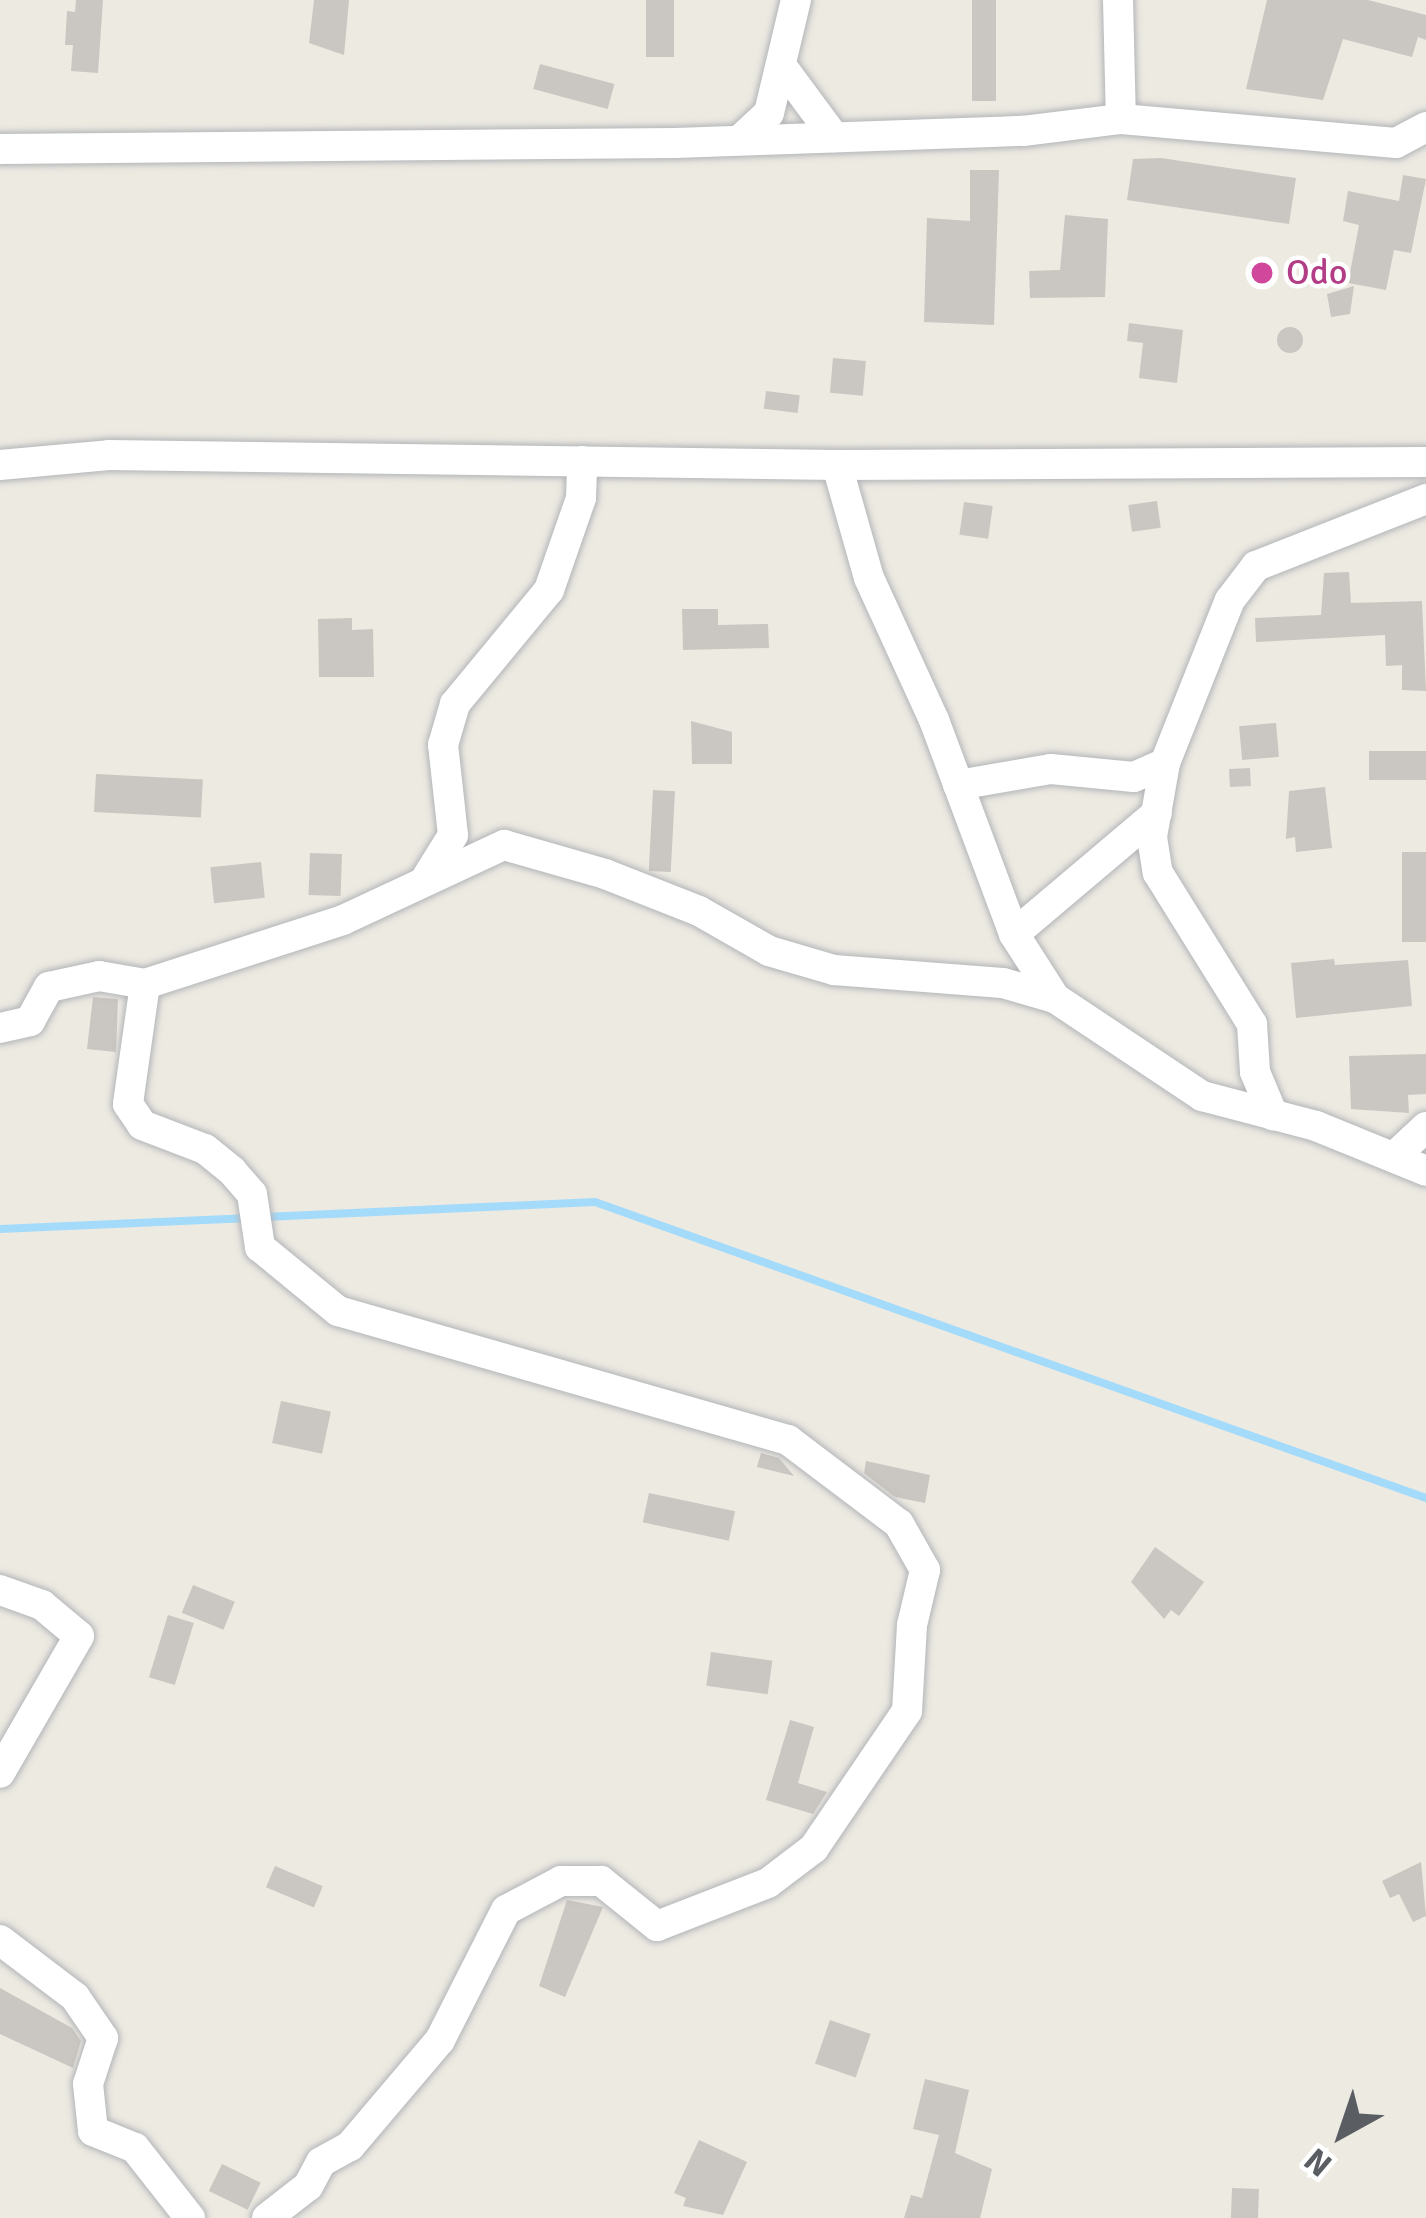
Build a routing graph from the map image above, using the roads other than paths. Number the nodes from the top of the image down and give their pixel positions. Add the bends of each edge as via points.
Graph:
1 (796, 0) edge
2 (1118, 0) edge
3 (783, 68) junction
4 (1121, 119) junction
5 (1426, 127) edge
6 (743, 137) junction
7 (834, 137) junction
8 (0, 149) edge
9 (582, 461) junction
10 (1426, 462) edge
11 (0, 465) edge
12 (838, 465) junction
13 (1426, 500) edge
14 (1166, 763) junction
15 (958, 785) junction
16 (1157, 813) junction
17 (427, 877) junction
18 (1014, 934) junction
19 (145, 984) junction
20 (1055, 998) junction
21 (0, 1028) edge
22 (1273, 1115) junction
23 (1426, 1127) edge
24 (1396, 1155) junction
25 (1426, 1172) edge
26 (0, 1590) edge
27 (0, 1773) edge
28 (0, 1940) edge
29 (190, 2218) edge
30 (267, 2218) edge

1 - 3 street
2 - 4 street
3 - 6 street via 769,113
3 - 7 street
4 - 5 street via 1396,142
4 - 7 street
6 - 7 street
6 - 8 street
9 - 11 street via 109,455
9 - 12 street
9 - 17 street via 581,498 549,590 455,704 443,745 453,835
10 - 12 street
12 - 15 street via 869,578
13 - 14 street via 1256,566 1230,600
14 - 15 street via 1134,777 1051,769
14 - 16 street
15 - 18 street
16 - 18 street
16 - 22 street via 1158,873 1252,1024 1255,1072
17 - 19 street via 343,920
17 - 20 street via 505,845 605,874 699,911 769,951 834,970 1004,982
18 - 20 street
19 - 21 street via 100,976 49,987 30,1022
19 - 30 street via 128,1104 142,1125 205,1149 232,1171 252,1194 260,1247 338,1312 788,1441 898,1524 925,1570 911,1625 908,1711 814,1848 768,1882 658,1926 601,1881 562,1881 506,1910 440,2040 350,2146 321,2162 308,2186
20 - 22 street via 1202,1096
22 - 24 street
23 - 24 street
24 - 25 street
26 - 27 street via 42,1605 79,1636
28 - 29 street via 76,1997 103,2038 88,2084 93,2131 135,2148

